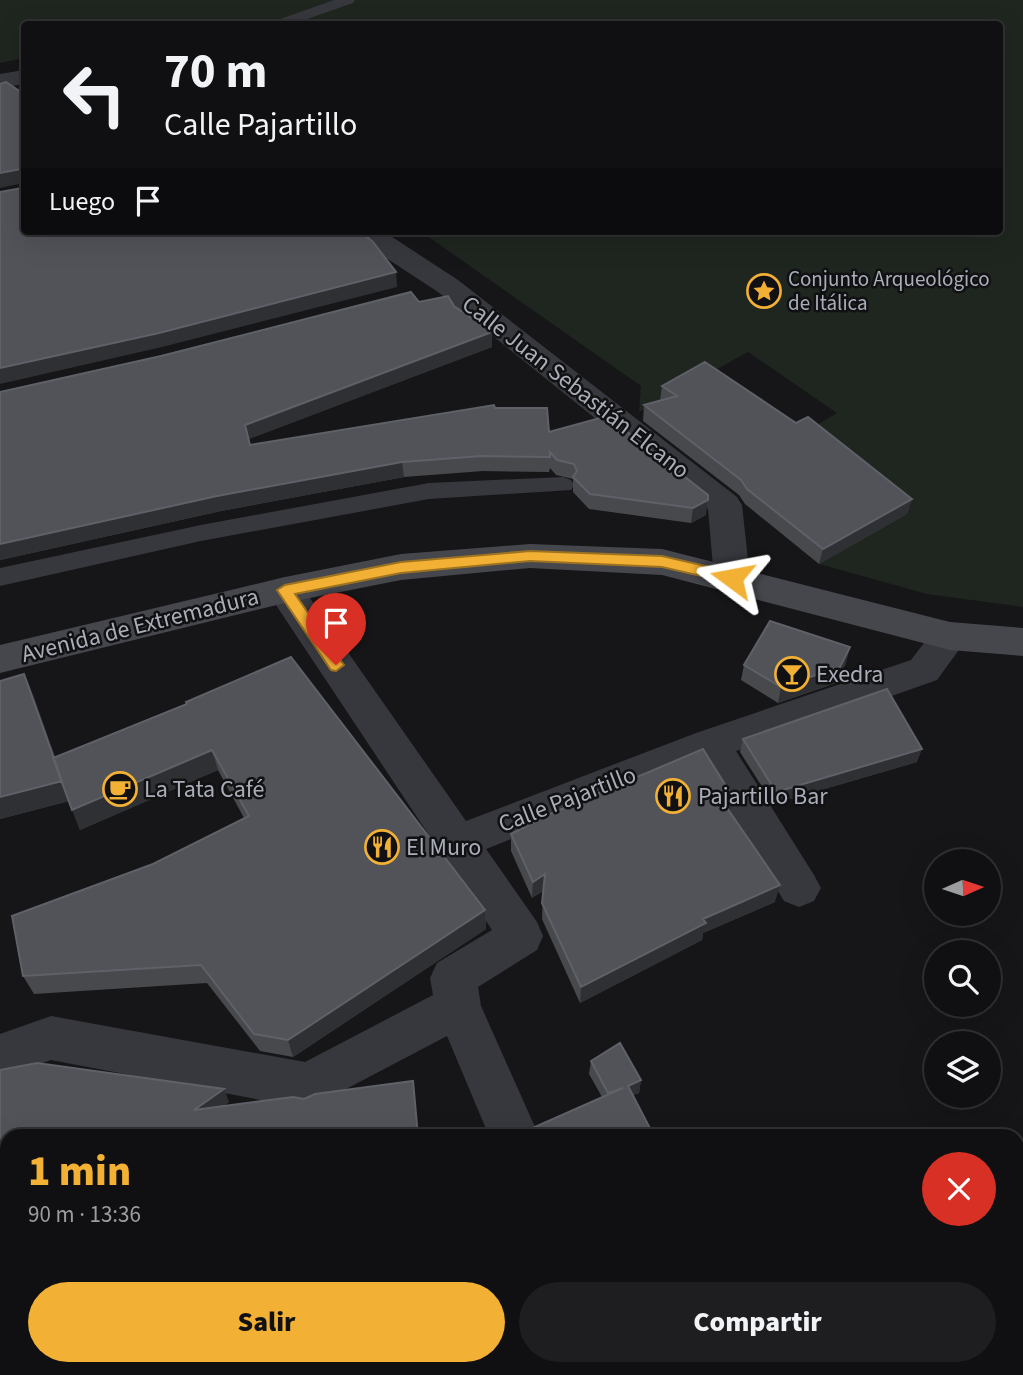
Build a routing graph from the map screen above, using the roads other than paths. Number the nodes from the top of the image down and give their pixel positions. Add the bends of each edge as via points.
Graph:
1 (348, 0) edge
2 (288, 21) edge
3 (21, 78) edge
4 (0, 81) edge
5 (370, 235) edge
6 (448, 286) junction
7 (408, 297) edge
8 (563, 485) dead end
9 (0, 577) edge
10 (732, 578) junction
11 (285, 590) junction
12 (950, 636) junction
13 (1023, 642) edge
14 (0, 659) edge
15 (710, 744) junction
16 (458, 842) junction
17 (799, 888) dead end
18 (457, 1006) junction
19 (0, 1056) edge
20 (511, 1129) edge

1 - 2 lane
3 - 4 street
5 - 6 street, Calle Juan Sebastián Elcano
6 - 7 street
6 - 10 street, Calle Juan Sebastián Elcano via 726,505
8 - 9 lane via 429,491 201,533
10 - 11 main road, Avenida de Extremadura via 662,562 530,556 401,567
10 - 12 main road, Avenida de Extremadura
11 - 14 main road, Avenida de Extremadura
11 - 16 street
12 - 13 main road, Avenida de Extremadura
12 - 15 street, Calle Pajartillo via 923,670
15 - 16 street, Calle Pajartillo
15 - 17 street
16 - 18 street via 521,936 453,978
18 - 19 street via 308,1086 51,1038
18 - 20 street

